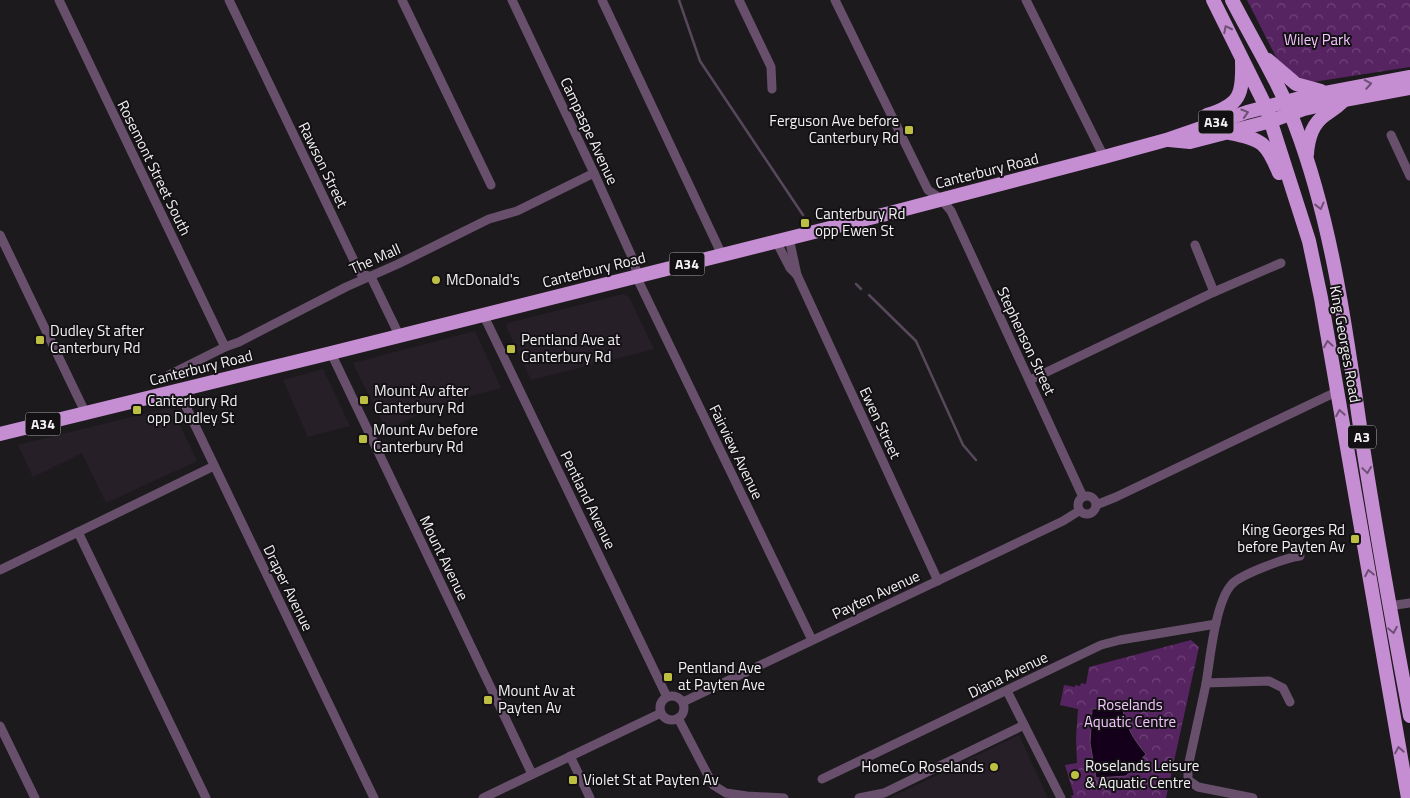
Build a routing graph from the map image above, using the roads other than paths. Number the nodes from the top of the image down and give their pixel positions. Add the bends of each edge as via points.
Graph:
1 (59, 0) edge
2 (229, 0) edge
3 (402, 0) edge
4 (512, 0) edge
5 (602, 0) edge
6 (739, 0) edge
7 (835, 0) edge
8 (1026, 0) edge
9 (1213, 0) edge
10 (1232, 0) edge
11 (1259, 51) junction
12 (1242, 58) junction
13 (1410, 77) edge
14 (1410, 88) edge
15 (772, 89) dead end
16 (1327, 92) junction
17 (1344, 100) junction
18 (1266, 107) junction
19 (1288, 108) junction
20 (1271, 121) junction
21 (1226, 133) junction
22 (1391, 135) dead end
23 (1166, 140) junction
24 (1104, 157) junction
25 (1306, 160) junction
26 (594, 174) junction
27 (1410, 176) edge
28 (491, 185) dead end
29 (941, 199) junction
30 (1299, 208) junction
31 (0, 235) edge
32 (783, 240) junction
33 (1195, 245) dead end
34 (722, 255) junction
35 (1280, 263) dead end
36 (798, 275) junction
37 (371, 276) junction
38 (637, 276) junction
39 (1214, 292) junction
40 (483, 314) junction
41 (399, 335) junction
42 (224, 347) junction
43 (331, 353) junction
44 (169, 375) dead end
45 (1030, 380) junction
46 (178, 390) junction
47 (1336, 392) junction
48 (86, 414) junction
49 (0, 434) edge
50 (214, 466) junction
51 (1082, 497) junction
52 (1096, 505) junction
53 (1079, 511) junction
54 (78, 532) junction
55 (1300, 556) dead end
56 (0, 570) edge
57 (938, 581) junction
58 (1410, 603) edge
59 (1388, 606) junction
60 (1216, 624) junction
61 (812, 640) junction
62 (1206, 684) junction
63 (1007, 691) junction
64 (667, 697) junction
65 (683, 702) junction
66 (1290, 702) dead end
67 (661, 713) junction
68 (1410, 716) edge
69 (678, 718) junction
70 (0, 726) edge
71 (1024, 726) junction
72 (570, 756) junction
73 (532, 774) junction
74 (822, 779) dead end
75 (771, 797) edge
76 (35, 798) edge
77 (206, 798) edge
78 (374, 798) edge
79 (483, 798) edge
80 (590, 798) edge
81 (784, 798) edge
82 (859, 798) edge
83 (1061, 798) edge
84 (1253, 798) edge
85 (1408, 798) edge

1 - 42 street, Rosemont Street South
2 - 37 street, Rawson Street via 356,267 360,273
3 - 28 street
4 - 26 street, Campaspe Avenue
5 - 34 street
6 - 15 street via 771,67
7 - 29 street, Stephenson Street via 928,190
8 - 24 street
12 -> 9 highway, King Georges Road / A3
10 - 11 highway, King Georges Road / A3
11 - 16 highway via 1296,84
11 - 19 highway, King Georges Road / A3
12 - 18 highway, King Georges Road / A3
12 - 23 highway via 1239,96 1230,106 1206,115
16 -> 13 highway, Canterbury Road / A34
14 - 17 highway, Canterbury Road / A34
16 - 19 highway, Canterbury Road / A34
17 - 19 highway, Canterbury Road / A34
17 - 25 highway via 1335,110 1324,115 1311,131
18 - 19 highway, Canterbury Road / A34
18 - 20 highway, King Georges Road / A3
23 -> 18 highway, Canterbury Road / A34
19 - 20 highway, Canterbury Road / A34
19 - 25 highway, King Georges Road / A3
20 - 21 highway, Canterbury Road / A34
20 - 30 highway, King Georges Road / A3
21 - 23 highway, Canterbury Road / A34 via 1190,142
21 - 30 highway via 1247,137 1266,146
22 - 27 street
23 - 24 highway, Canterbury Road / A34
24 - 29 highway, Canterbury Road / A34
25 -> 59 highway, King Georges Road / A3 via 1335,265
26 - 37 street, The Mall via 517,211 489,219
26 - 38 street, Campaspe Avenue via 632,257
29 - 32 highway, Canterbury Road / A34
29 - 45 street, Stephenson Street via 951,212
47 -> 30 highway, King Georges Road / A3 via 1321,298
31 - 48 street
32 - 34 highway, Canterbury Road / A34
32 - 36 street, Ewen Street
32 - 36 street, Ewen Street via 790,268
33 - 39 street
34 - 38 highway, Canterbury Road / A34
35 - 39 street
36 - 57 street, Ewen Street
37 - 41 street, Rawson Street
37 - 42 street, The Mall
38 - 40 highway, Canterbury Road / A34
38 - 61 street, Fairview Avenue
39 - 45 street
40 - 41 highway, Canterbury Road / A34
40 - 64 street, Pentland Avenue
41 - 43 highway, Canterbury Road / A34
42 - 44 street, The Mall
43 - 46 highway, Canterbury Road / A34
43 - 73 street, Mount Avenue
45 - 51 street, Stephenson Street
46 - 48 highway, Canterbury Road / A34
46 - 50 street, Draper Avenue
47 - 52 street
85 -> 47 highway, King Georges Road / A3
48 - 49 highway, Canterbury Road / A34
50 - 54 street
50 - 78 street, Draper Avenue
51 - 52 street via 1091,497
51 - 53 street via 1077,505
52 - 53 street via 1091,513
53 - 57 street, Payten Avenue via 1064,522
54 - 56 street
54 - 77 street
55 - 60 street via 1288,558 1233,584 1226,594
57 - 61 street, Payten Avenue
58 - 59 street
59 -> 68 highway, King Georges Road / A3
60 - 62 street
60 - 63 street, Diana Avenue via 1102,645
61 - 65 street, Payten Avenue
62 - 66 street via 1269,681 1283,688
62 - 84 street via 1188,780 1198,787
63 - 71 street
63 - 74 street, Diana Avenue
64 - 65 street via 678,697
64 - 67 street via 662,702
65 - 69 street via 683,713
67 - 69 street via 667,719
67 - 72 street
69 - 75 street via 713,785 726,793
70 - 76 street
71 - 82 street via 884,793
71 - 83 street
72 - 73 street
72 - 80 street
73 - 79 street
75 - 81 street

